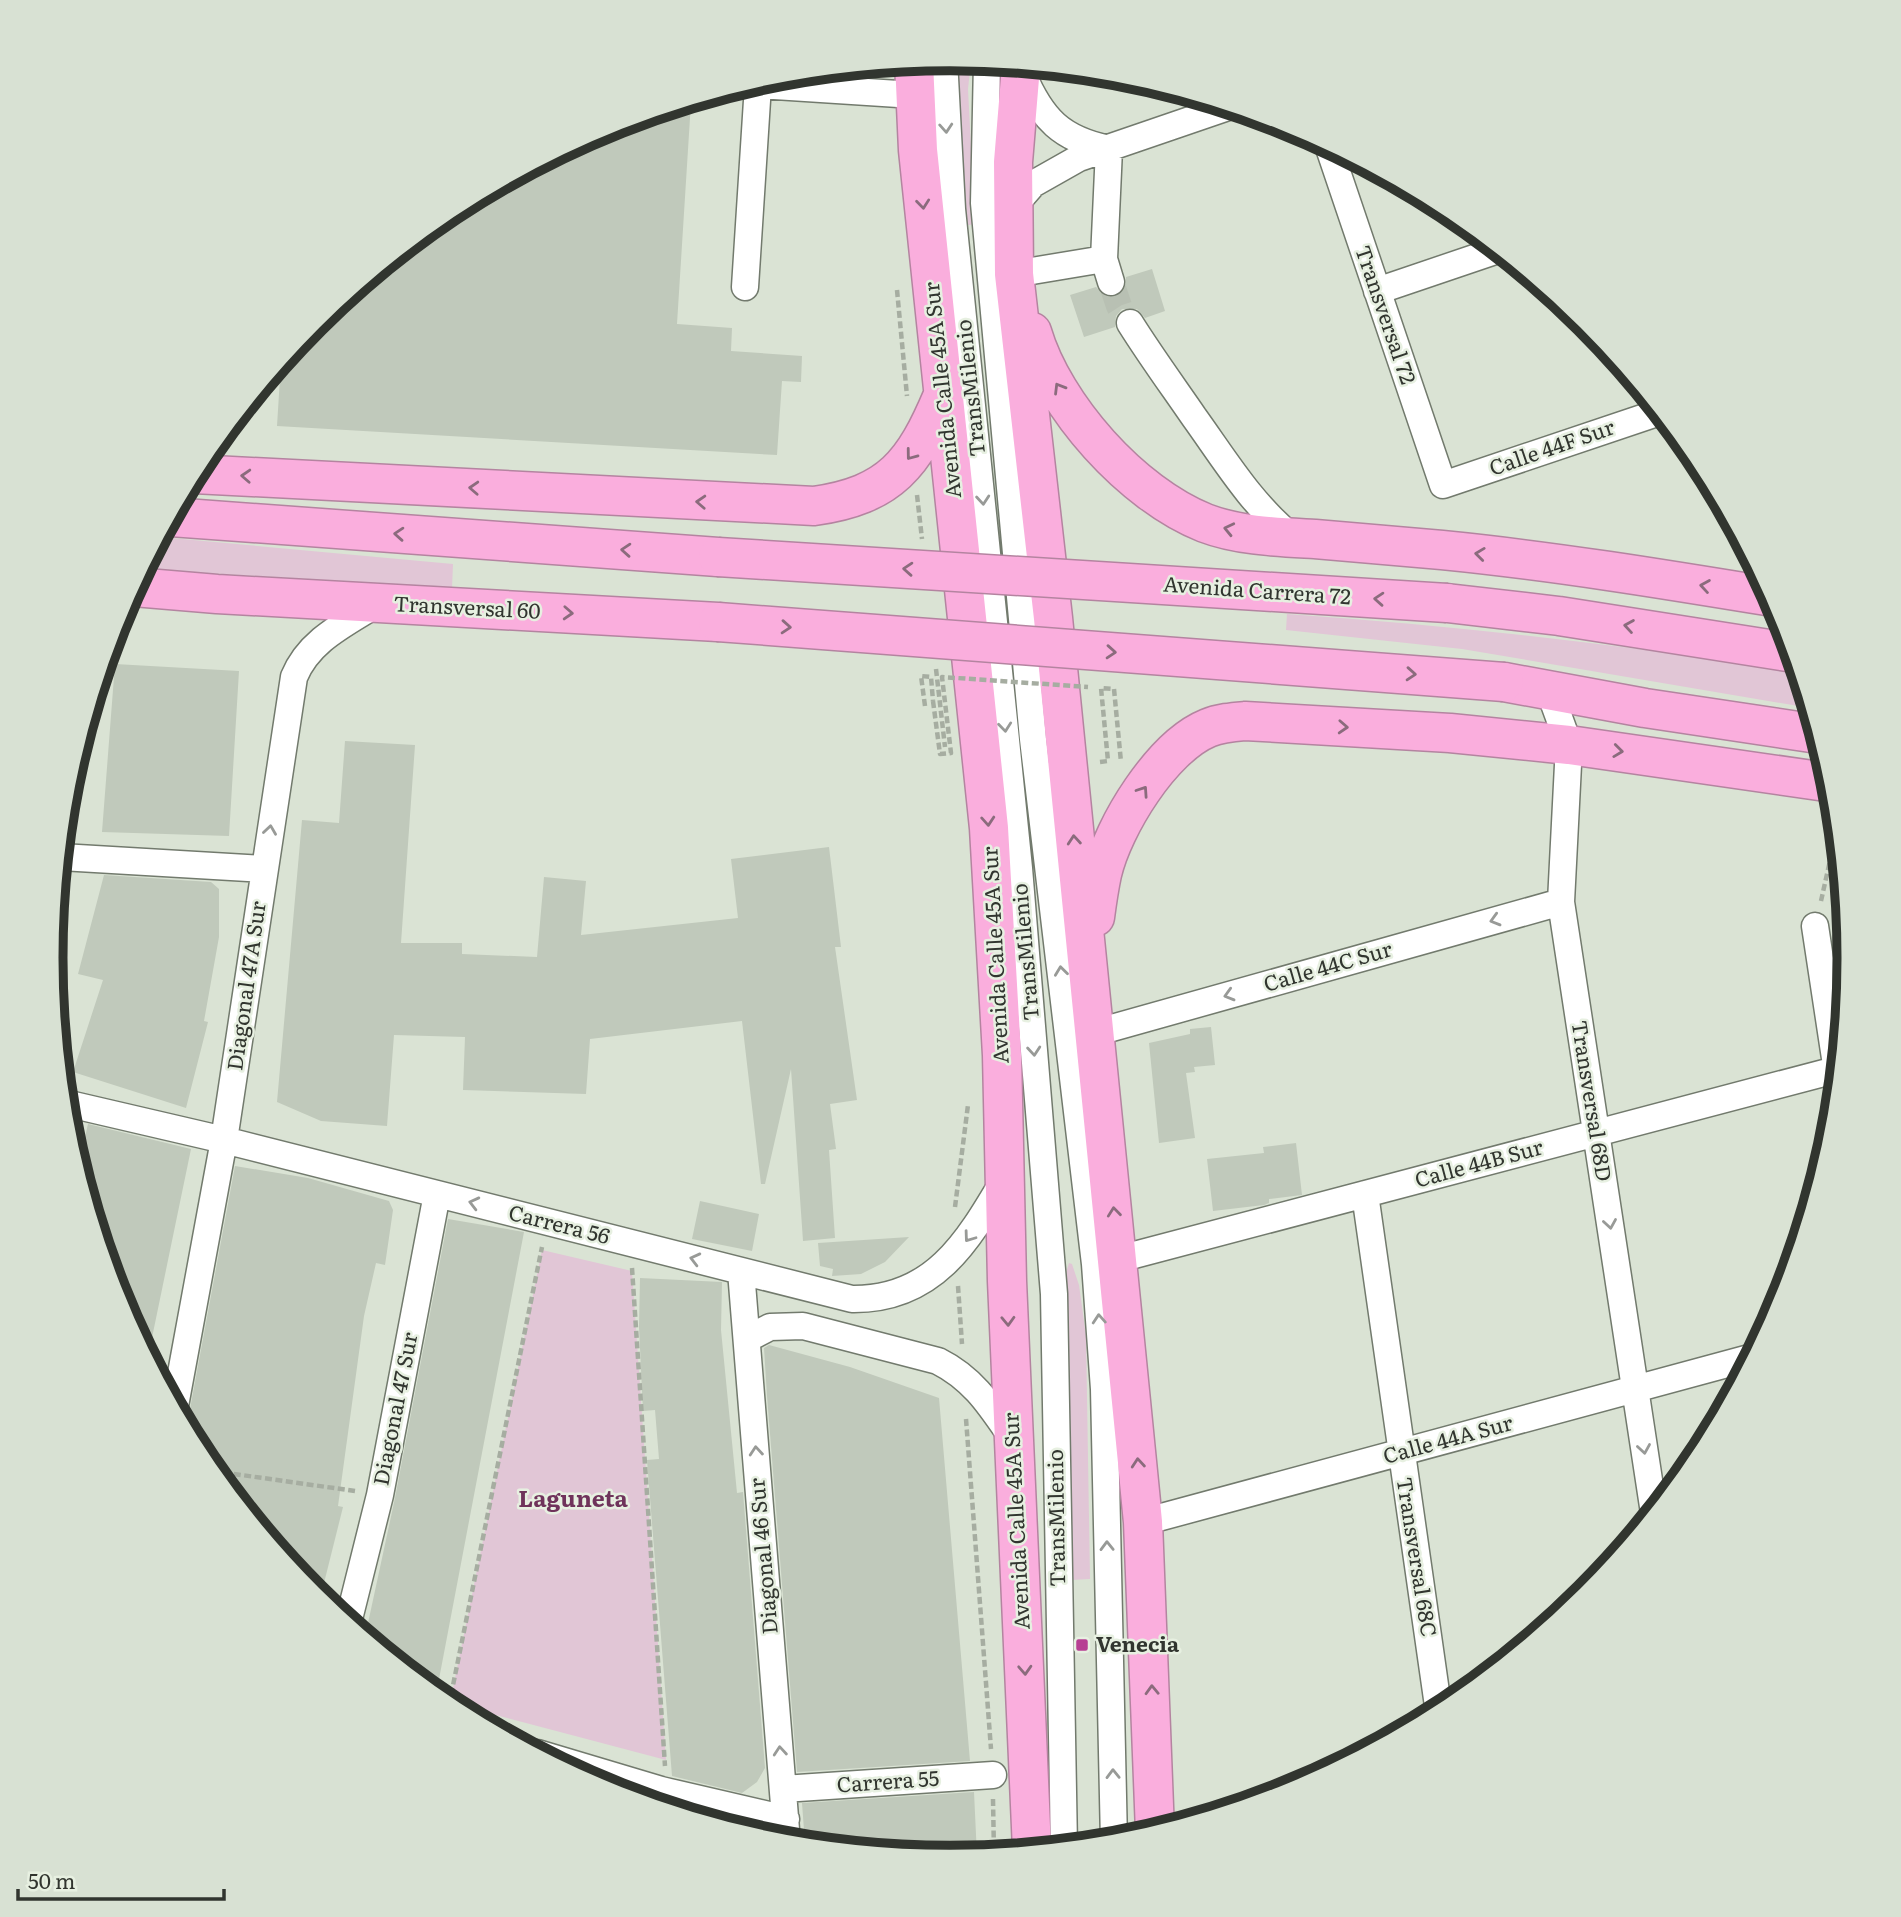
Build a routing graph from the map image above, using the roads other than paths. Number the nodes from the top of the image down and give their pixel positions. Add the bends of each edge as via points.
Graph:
1 (945, 71) edge
2 (1009, 73) edge
3 (1011, 73) edge
4 (1015, 74) edge
5 (914, 79) edge
6 (809, 83) edge
7 (758, 93) edge
8 (1215, 112) edge
9 (1109, 149) junction
10 (1332, 158) edge
11 (1013, 207) junction
12 (1489, 253) edge
13 (1014, 274) junction
14 (745, 287) dead end
15 (1377, 291) junction
16 (1130, 323) tunnel mouth
17 (943, 395) junction
18 (1652, 415) edge
19 (207, 475) edge
20 (1443, 485) joint
21 (190, 502) edge
22 (181, 518) edge
23 (324, 528) junction
24 (1293, 538) junction
25 (145, 588) edge
26 (143, 593) edge
27 (217, 594) junction
28 (1759, 595) edge
29 (377, 603) junction
30 (1783, 651) edge
31 (1549, 690) junction
32 (1645, 708) junction
33 (1809, 733) edge
34 (1569, 745) junction
35 (1817, 767) edge
36 (1820, 781) edge
37 (69, 858) edge
38 (264, 869) junction
39 (1561, 902) junction
40 (1815, 926) road end
41 (1087, 971) junction
42 (1094, 1033) junction
43 (1833, 1042) edge
44 (1830, 1074) edge
45 (76, 1106) edge
46 (1595, 1133) junction
47 (224, 1140) junction
48 (1004, 1179) junction
49 (437, 1194) junction
50 (1365, 1194) junction
51 (1119, 1259) junction
52 (741, 1271) junction
53 (747, 1339) junction
54 (1741, 1360) edge
55 (1635, 1389) junction
56 (177, 1392) edge
57 (1013, 1439) junction
58 (1400, 1453) junction
59 (1652, 1502) edge
60 (1143, 1522) junction
61 (351, 1612) edge
62 (1437, 1700) edge
63 (592, 1769) edge
64 (993, 1775) road end
65 (783, 1790) junction
66 (1155, 1822) edge
67 (784, 1830) edge
68 (1115, 1830) edge
69 (787, 1831) edge
70 (1064, 1838) edge
71 (1032, 1842) edge

1 -> 70 street, TransMilenio via 952,209 1019,868 1054,1294
68 -> 2 street, TransMilenio via 1099,1320 1033,739 984,203
3 - 11 highway via 1015,117
4 - 9 street via 1056,127 1090,145
5 - 6 street
5 -> 17 highway, Avenida Calle 45A Sur
7 - 14 street
8 - 9 street
9 - 11 street via 1052,171 1032,184
9 - 13 street via 1108,271
10 - 15 street, Transversal 72
11 - 13 highway
12 - 15 street
24 -> 13 highway via 1206,523 1164,501 1121,464 1078,416 1038,352
41 -> 13 highway
15 - 20 street, Transversal 72
16 - 24 street via 1237,479 1271,520
17 -> 19 highway via 913,455 895,475 848,501 814,506
17 -> 48 highway, Avenida Calle 45A Sur via 985,779 1002,1055
18 - 20 street, Calle 44F Sur
21 - 23 highway
22 - 23 highway
30 -> 23 highway, Avenida Carrera 72, bridge via 1559,616 1447,604
28 -> 24 highway via 1516,558
25 - 27 highway, Transversal 60
26 - 27 highway, Transversal 60
27 - 29 highway, Transversal 60
29 -> 31 highway, Transversal 60, bridge via 718,622 1504,682
38 -> 29 street, Diagonal 47A Sur via 290,695 300,661 327,635
31 - 32 highway
31 - 34 street, Transversal 68D
32 - 33 highway
32 - 35 highway
34 -> 36 highway
34 - 39 street, Transversal 68D
41 -> 34 highway via 1102,873 1122,825 1166,760 1206,729 1245,721
37 - 38 street
38 - 47 street, Diagonal 47A Sur
39 -> 42 street, Calle 44C Sur
39 - 46 street, Transversal 68D
40 - 43 street
41 - 42 highway
51 -> 42 highway
44 - 46 street, Calle 44B Sur
45 - 47 street, Carrera 56
46 - 50 street, Calle 44B Sur
46 -> 55 street, Transversal 68D
47 - 49 street, Carrera 56
47 - 56 street, Diagonal 47A Sur
48 -> 52 street, Carrera 56 via 956,1253 932,1275 890,1296 852,1299
48 -> 57 highway, Avenida Calle 45A Sur
52 -> 49 street, Carrera 56
49 - 61 street, Diagonal 47 Sur via 380,1495
50 - 51 street, Calle 44B Sur
50 - 58 street, Transversal 68C
60 -> 51 highway
52 - 53 street, Diagonal 46 Sur
53 - 57 street via 770,1327 803,1326 938,1362 976,1386
65 -> 53 street, Diagonal 46 Sur
54 - 55 street, Calle 44A Sur
55 - 58 street, Calle 44A Sur
55 -> 59 street, Transversal 68D
57 -> 71 highway, Avenida Calle 45A Sur
58 - 60 street, Calle 44A Sur
58 - 62 street, Transversal 68C
66 -> 60 highway
63 - 67 street
64 - 65 street, Carrera 55
65 - 69 street, Diagonal 46 Sur

